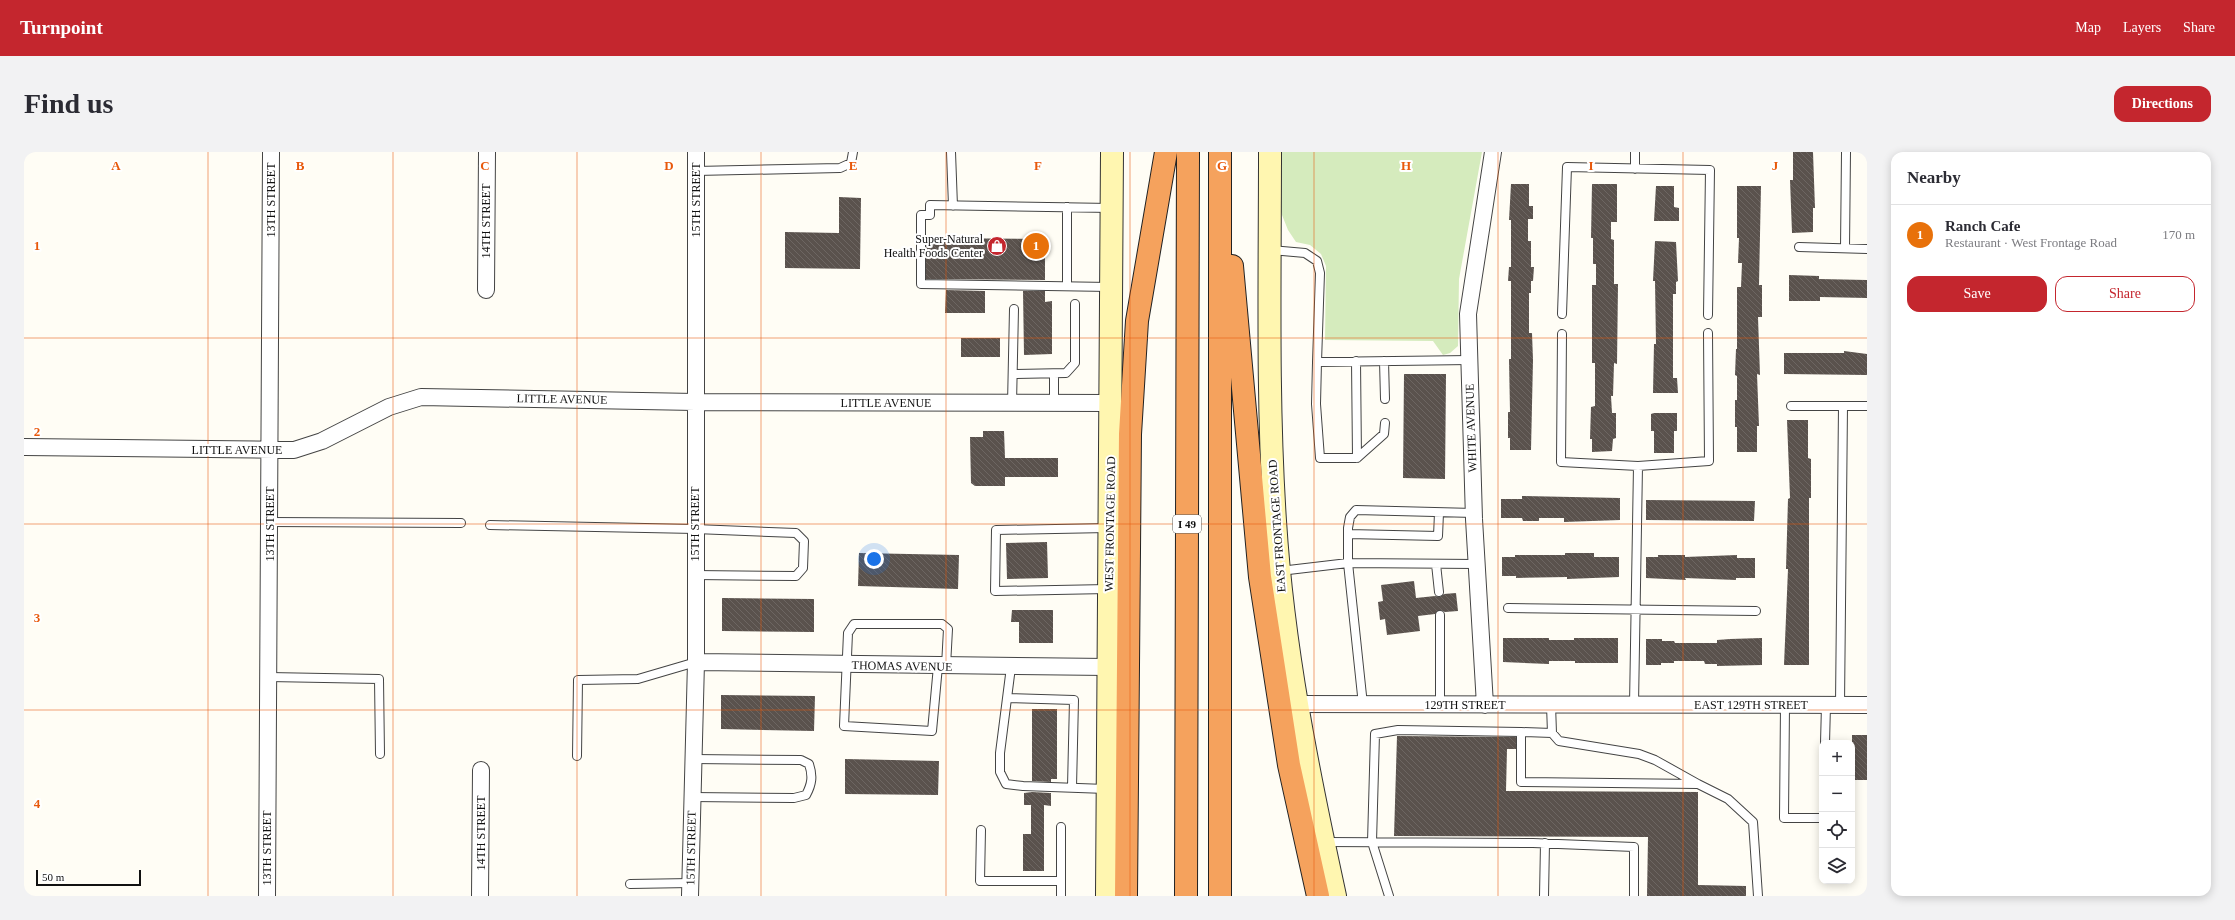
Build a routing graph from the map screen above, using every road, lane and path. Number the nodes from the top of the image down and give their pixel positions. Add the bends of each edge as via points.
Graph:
1 (271, 152) edge
2 (487, 152) edge
3 (696, 152) edge
4 (853, 152) edge
5 (951, 152) edge
6 (1112, 152) edge
7 (1166, 152) edge
8 (1188, 152) edge
9 (1220, 152) edge
10 (1270, 152) edge
11 (1493, 152) edge
12 (1636, 152) edge
13 (1846, 152) edge
14 (1635, 169) junction
15 (696, 171) junction
16 (1220, 195) junction
17 (953, 206) junction
18 (1066, 207) junction
19 (1112, 208) junction
20 (1799, 247) dead end
21 (1845, 248) junction
22 (1867, 249) edge
23 (1270, 250) junction
24 (1067, 286) junction
25 (1112, 287) junction
26 (486, 290) dead end
27 (1075, 304) dead end
28 (1014, 309) dead end
29 (1562, 314) dead end
30 (1708, 315) dead end
31 (1708, 333) dead end
32 (1562, 334) dead end
33 (1470, 360) junction
34 (1356, 361) junction
35 (1384, 361) junction
36 (1317, 362) junction
37 (1012, 374) junction
38 (1054, 374) junction
39 (1385, 399) dead end
40 (695, 402) junction
41 (1112, 403) junction
42 (1012, 404) junction
43 (1054, 404) junction
44 (1791, 406) dead end
45 (1843, 406) junction
46 (1867, 406) edge
47 (1385, 422) dead end
48 (24, 447) edge
49 (270, 451) junction
50 (1357, 458) junction
51 (1638, 466) junction
52 (1439, 513) junction
53 (1474, 513) junction
54 (270, 522) junction
55 (461, 523) dead end
56 (490, 525) dead end
57 (1109, 528) junction
58 (695, 529) junction
59 (1348, 534) junction
60 (1348, 563) junction
61 (1436, 564) junction
62 (1476, 564) junction
63 (1279, 571) junction
64 (695, 575) junction
65 (1109, 589) junction
66 (1438, 592) dead end
67 (1508, 608) dead end
68 (1636, 609) junction
69 (1756, 611) dead end
70 (1440, 615) dead end
71 (696, 662) junction
72 (845, 665) junction
73 (942, 666) junction
74 (1011, 667) junction
75 (1108, 667) junction
76 (269, 677) junction
77 (1008, 698) junction
78 (1296, 704) junction
79 (1363, 705) junction
80 (1440, 705) junction
81 (1486, 705) junction
82 (1551, 705) junction
83 (1634, 705) junction
84 (1785, 705) junction
85 (1833, 705) junction
86 (1867, 705) edge
87 (1521, 732) junction
88 (1552, 733) junction
89 (1826, 740) edge
90 (380, 754) dead end
91 (577, 756) dead end
92 (693, 759) junction
93 (482, 770) dead end
94 (1698, 784) junction
95 (1072, 787) junction
96 (1107, 789) junction
97 (692, 797) junction
98 (1819, 818) edge
99 (1061, 826) dead end
100 (981, 830) dead end
101 (1323, 842) junction
102 (1372, 842) junction
103 (1545, 843) junction
104 (1061, 881) junction
105 (630, 884) dead end
106 (690, 889) edge
107 (267, 896) edge
108 (480, 896) edge
109 (1061, 896) edge
110 (1107, 896) edge
111 (1126, 896) edge
112 (1186, 896) edge
113 (1220, 896) edge
114 (1318, 896) edge
115 (1335, 896) edge
116 (1389, 896) edge
117 (1544, 896) edge
118 (1634, 896) edge
119 (1758, 896) edge

1 - 49 street, 13TH STREET
2 - 26 street, 14TH STREET
3 - 15 street, 15TH STREET
4 - 15 lane via 851,162 840,168
5 - 17 lane
6 - 19 street, WEST FRONTAGE ROAD
7 - 111 highway via 1137,322 1131,411
8 - 112 highway, I 49
9 - 16 highway
10 - 23 street, EAST FRONTAGE ROAD
11 - 33 street, WHITE AVENUE via 1468,314
12 - 14 lane
13 - 21 lane
14 - 29 lane via 1567,167
14 - 30 lane via 1710,170
15 - 40 street, 15TH STREET
16 - 113 highway
16 - 114 highway via 1226,208 1240,332 1260,577 1289,765
17 - 18 lane
17 - 24 lane via 930,205 930,215 921,215 920,284
18 - 19 lane
18 - 24 lane
19 - 25 street, WEST FRONTAGE ROAD
20 - 21 lane
21 - 22 lane
23 - 36 lane via 1305,252 1317,261 1320,273
23 - 63 street, EAST FRONTAGE ROAD via 1270,409
24 - 25 lane
25 - 41 street, WEST FRONTAGE ROAD
27 - 38 lane via 1075,363 1066,373
28 - 37 lane
31 - 51 lane via 1709,462
32 - 51 lane via 1561,462
33 - 35 lane
33 - 53 street, WHITE AVENUE
34 - 35 lane
34 - 36 lane
34 - 50 lane
35 - 39 lane
36 - 50 lane via 1316,404 1320,458
37 - 38 lane
37 - 42 lane
38 - 43 lane
40 - 42 street, LITTLE AVENUE
40 - 49 street, LITTLE AVENUE via 421,397 389,407 322,442 294,450
40 - 58 street, 15TH STREET
41 - 43 street, LITTLE AVENUE
41 - 57 street, WEST FRONTAGE ROAD
42 - 43 street, LITTLE AVENUE
44 - 45 lane
45 - 46 lane
45 - 85 lane
47 - 50 lane via 1384,434
48 - 49 street, LITTLE AVENUE
49 - 54 street, 13TH STREET
51 - 68 lane
52 - 53 lane
52 - 59 lane via 1356,510 1350,517
52 - 59 lane via 1438,536
53 - 62 street, WHITE AVENUE
54 - 55 lane
54 - 76 street, 13TH STREET
56 - 58 lane
57 - 65 street, WEST FRONTAGE ROAD
57 - 65 lane via 996,530 995,591
58 - 64 street, 15TH STREET
58 - 64 lane via 796,534 804,541 804,568 796,576
59 - 60 lane
60 - 61 lane
60 - 63 lane
60 - 79 lane
61 - 62 lane
61 - 66 lane
62 - 81 street, WHITE AVENUE
63 - 78 street, EAST FRONTAGE ROAD
64 - 71 street, 15TH STREET
65 - 75 street, WEST FRONTAGE ROAD
67 - 68 lane
68 - 69 lane
68 - 83 lane
70 - 80 lane
71 - 72 street, THOMAS AVENUE
71 - 91 lane via 638,679 578,680
71 - 92 street, 15TH STREET
72 - 73 street, THOMAS AVENUE
72 - 73 lane via 848,633 854,624 942,624 948,628
72 - 73 lane via 844,726 932,731
73 - 74 street, THOMAS AVENUE
74 - 75 street, THOMAS AVENUE
74 - 77 lane
75 - 96 street, WEST FRONTAGE ROAD
76 - 90 lane via 379,679
76 - 107 street, 13TH STREET
77 - 95 lane via 1074,700
77 - 95 lane via 1000,766 1006,784
78 - 79 street, 129TH STREET
78 - 101 street, EAST FRONTAGE ROAD
79 - 80 street, 129TH STREET
80 - 81 street, 129TH STREET
81 - 82 street, 129TH STREET
82 - 83 street, 129TH STREET
82 - 88 lane
83 - 84 street, EAST 129TH STREET
84 - 85 street, EAST 129TH STREET
84 - 98 lane via 1784,818
85 - 86 street, EAST 129TH STREET
85 - 89 lane
87 - 88 lane
87 - 94 lane via 1521,782
87 - 102 lane via 1398,730 1375,734
88 - 94 lane via 1559,741 1639,754
92 - 97 street, 15TH STREET
92 - 97 lane via 802,760 809,764 812,773 811,786 806,795 794,798
93 - 108 street, 14TH STREET
94 - 119 lane via 1728,799 1753,822
95 - 96 lane
96 - 110 street, WEST FRONTAGE ROAD
97 - 106 street, 15TH STREET
99 - 104 lane
100 - 104 lane via 980,881
101 - 102 lane
101 - 115 street, EAST FRONTAGE ROAD
102 - 103 lane
102 - 116 lane
103 - 117 lane
103 - 118 lane via 1634,847
104 - 109 lane
105 - 106 lane

